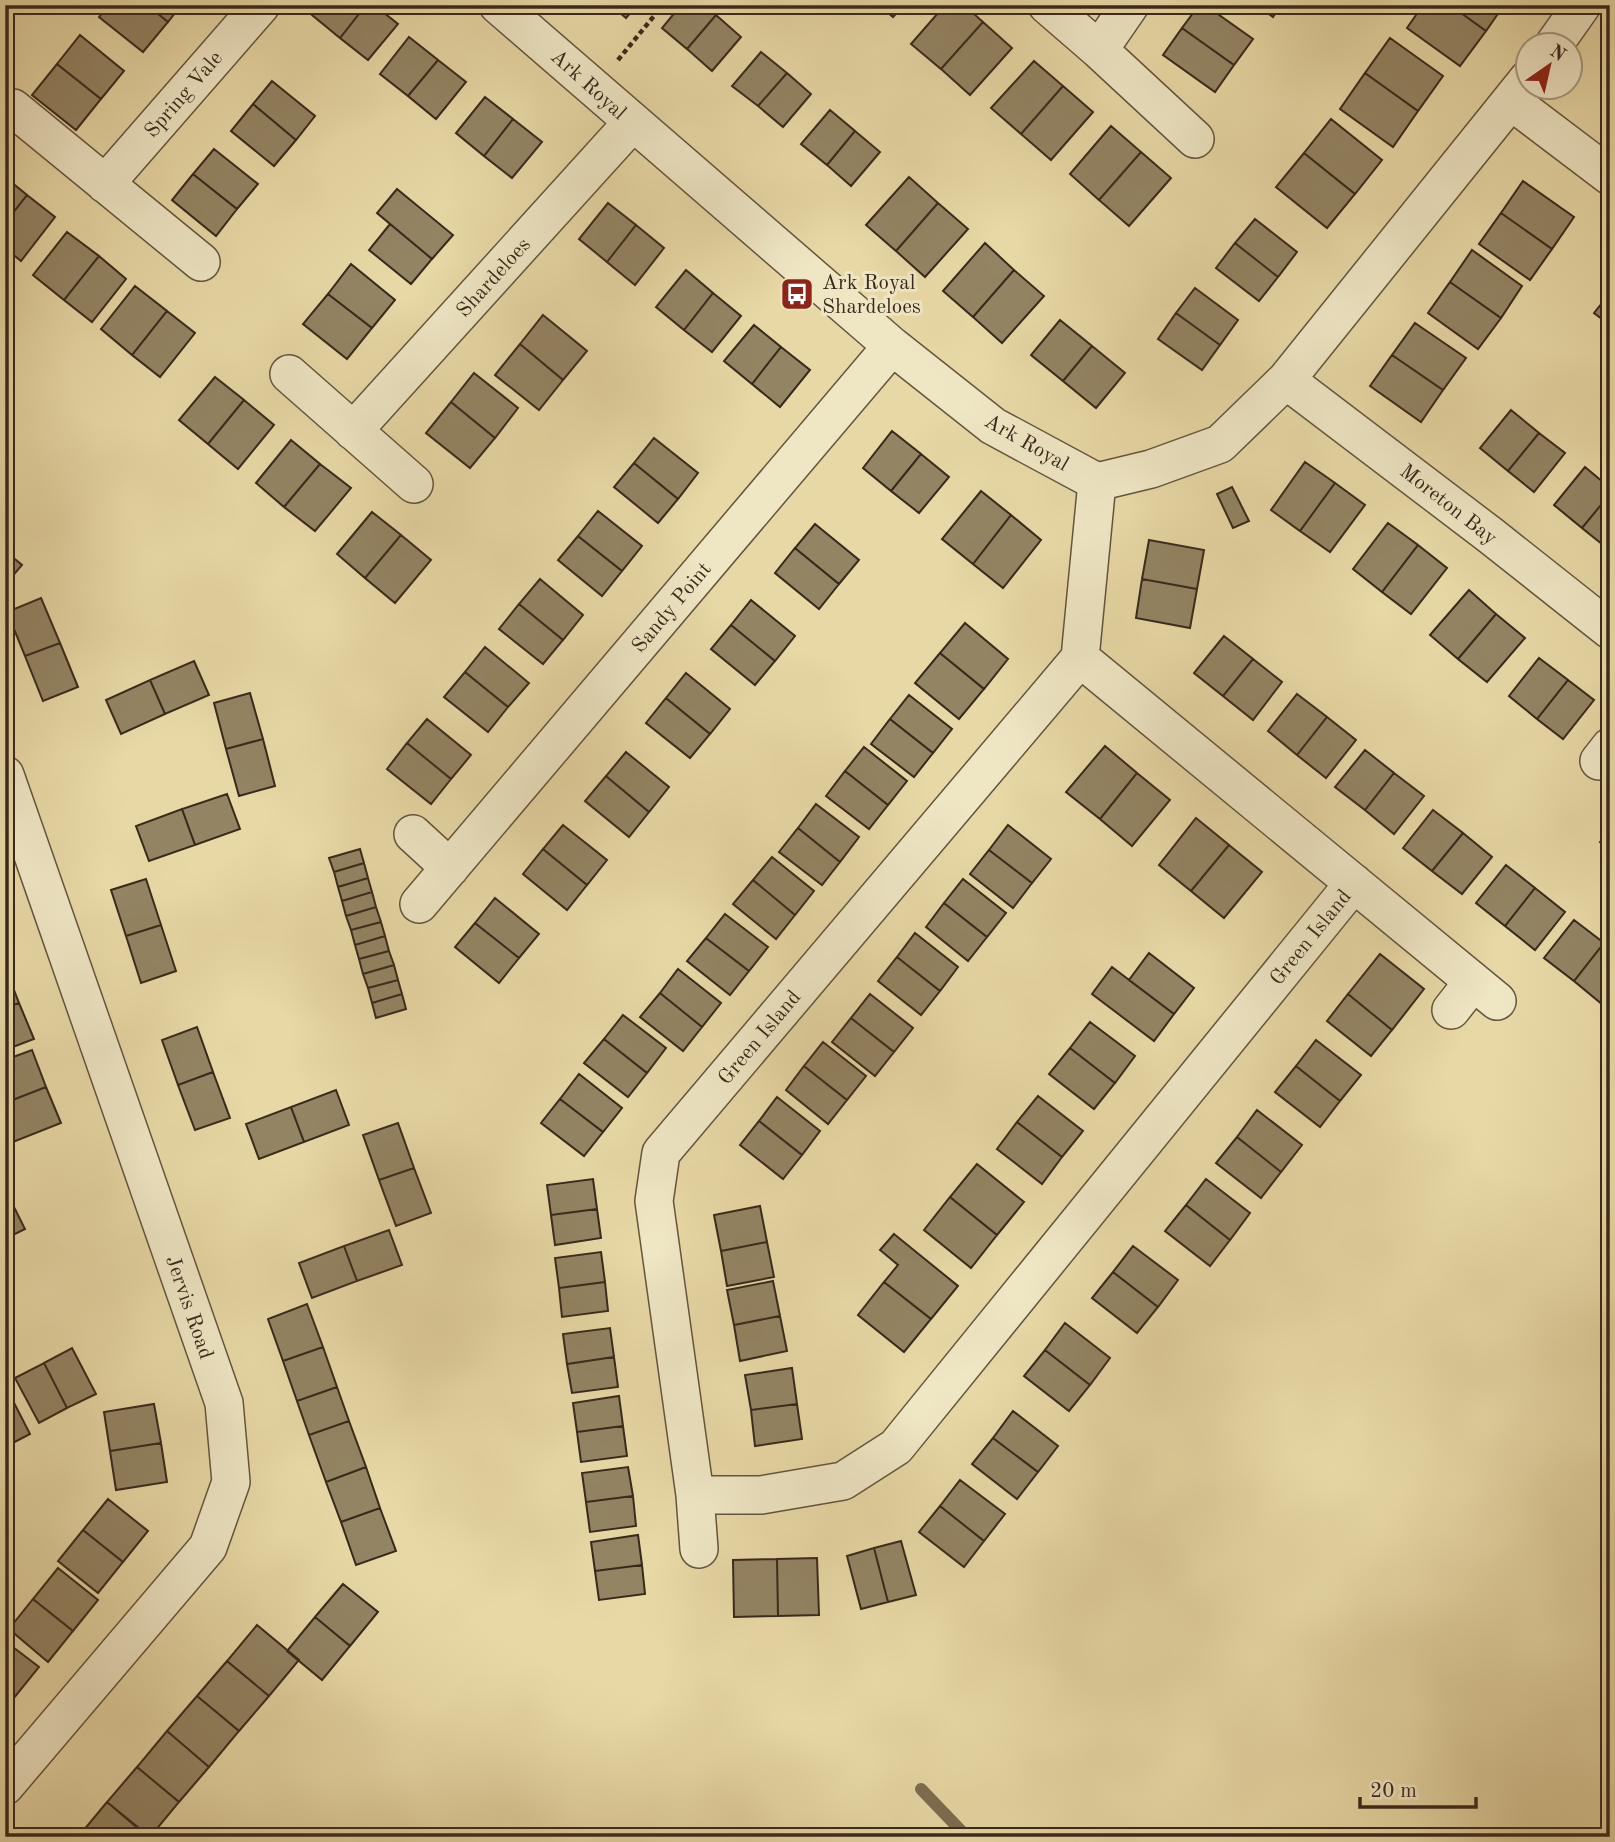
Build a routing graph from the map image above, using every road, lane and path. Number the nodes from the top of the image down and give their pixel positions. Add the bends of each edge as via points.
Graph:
1 (261, 5) edge
2 (498, 5) edge
3 (663, 5) edge
4 (1047, 5) edge
5 (1130, 5) edge
6 (1582, 5) edge
7 (1563, 32) edge
8 (1099, 50) junction
9 (594, 87) junction
10 (1514, 96) edge
11 (1532, 102) edge
12 (13, 108) dead end
13 (632, 123) junction
14 (1195, 139) dead end
15 (1610, 176) edge
16 (106, 184) junction
17 (201, 262) dead end
18 (892, 346) junction
19 (289, 374) dead end
20 (1286, 380) junction
21 (353, 431) junction
22 (1097, 482) junction
23 (414, 484) dead end
24 (1610, 631) edge
25 (1080, 659) junction
26 (5, 775) edge
27 (413, 834) dead end
28 (450, 868) junction
29 (1354, 883) junction
30 (419, 904) dead end
31 (1451, 1010) dead end
32 (695, 1495) junction
33 (699, 1549) dead end
34 (5, 1786) edge

1 - 16 street, Spring Vale
2 - 9 street, Ark Royal
3 - 9 path
4 - 8 street
5 - 8 street
6 - 7 street
8 - 14 street
9 - 13 street, Ark Royal
10 - 20 street
11 - 15 street
12 - 16 street
13 - 18 street, Ark Royal
13 - 21 street, Shardeloes
16 - 17 street
18 - 22 street, Ark Royal via 993,426
18 - 28 street, Sandy Point
19 - 21 street
20 - 22 street via 1220,444 1152,470
20 - 24 street, Moreton Bay
21 - 23 street
22 - 25 street
25 - 29 street, Green Island
25 - 32 street, Green Island via 661,1153 654,1201
26 - 34 street, Jervis Road via 224,1402 231,1482 208,1547
27 - 28 street
28 - 30 street, Sandy Point
29 - 31 street, Green Island via 1485,991
29 - 32 street, Green Island via 895,1447 843,1481 761,1495
32 - 33 street, Green Island

